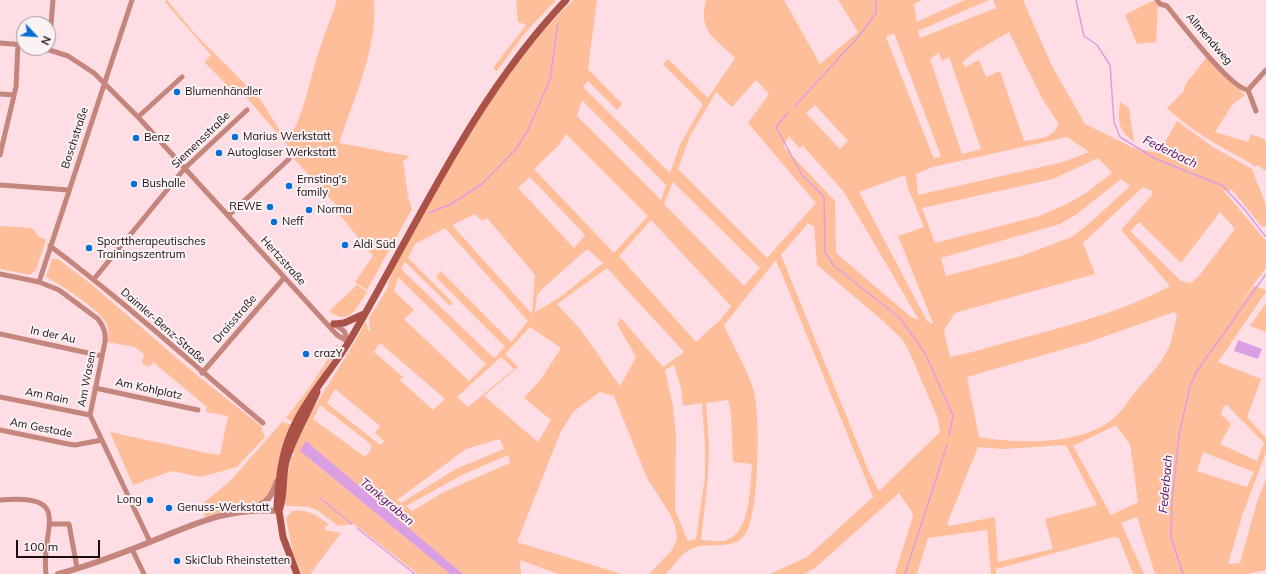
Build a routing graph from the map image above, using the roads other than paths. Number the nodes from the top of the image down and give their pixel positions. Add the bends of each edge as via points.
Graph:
1 (53, 0) edge
2 (132, 0) edge
3 (566, 0) edge
4 (1158, 0) edge
5 (52, 16) edge
6 (0, 43) edge
7 (16, 44) edge
8 (56, 52) edge
9 (19, 56) edge
10 (1266, 70) edge
11 (182, 77) dead end
12 (103, 82) junction
13 (1248, 90) junction
14 (0, 94) edge
15 (14, 95) junction
16 (247, 110) dead end
17 (1256, 111) dead end
18 (138, 117) junction
19 (1, 138) edge
20 (0, 155) edge
21 (289, 159) dead end
22 (185, 168) junction
23 (0, 185) edge
24 (69, 190) junction
25 (228, 216) junction
26 (50, 246) junction
27 (0, 274) edge
28 (284, 278) junction
29 (94, 279) junction
30 (39, 282) junction
31 (364, 314) junction
32 (323, 318) junction
33 (334, 324) junction
34 (0, 334) edge
35 (349, 342) junction
36 (102, 356) junction
37 (202, 373) junction
38 (320, 386) junction
39 (95, 388) junction
40 (0, 397) edge
41 (198, 410) dead end
42 (90, 415) junction
43 (263, 423) dead end
44 (0, 430) edge
45 (102, 440) junction
46 (278, 479) junction
47 (0, 500) edge
48 (251, 511) junction
49 (279, 511) junction
50 (50, 524) junction
51 (150, 542) junction
52 (132, 549) junction
53 (74, 571) edge
54 (46, 574) edge
55 (58, 574) edge
56 (144, 574) edge
57 (297, 574) edge

1 - 5 street
2 - 12 street, Boschstraße
3 - 31 main road via 526,46 483,105 441,174
4 - 13 street, Allmendweg via 1160,4 1168,6 1208,55 1235,82
6 - 7 street
8 - 12 street, Hertzstraße via 85,65
9 - 15 street
10 - 13 street
11 - 18 street
12 - 18 street, Hertzstraße
12 - 24 street, Boschstraße
13 - 17 street
14 - 15 street
15 - 19 street
16 - 22 street, Siemensstraße
18 - 22 street, Hertzstraße
19 - 20 street
21 - 25 street
22 - 25 street, Hertzstraße
22 - 29 street, Siemensstraße
23 - 24 street
24 - 26 street, Boschstraße
25 - 28 street, Hertzstraße
26 - 29 street, Daimler-Benz-Straße
26 - 30 street, Boschstraße
27 - 30 street, Am Wasen
28 - 32 street, Hertzstraße
28 - 37 street, Draisstraße
29 - 37 street, Daimler-Benz-Straße
30 - 36 street, Am Wasen via 60,290 98,319 106,334
31 - 33 main road
31 - 35 main road
32 - 33 street, Hertzstraße
32 - 35 street, Hertzstraße via 339,337
33 - 35 street, Hertzstraße via 344,331
34 - 36 street, In der Au
35 - 38 main road
36 - 39 street, Am Wasen
37 - 43 street, Daimler-Benz-Straße
38 - 46 main road via 309,398 294,425
38 - 49 main road via 286,463
39 - 41 street, Am Kohlplatz
39 - 42 street, Am Wasen
40 - 42 street, Am Rain
42 - 45 street, Am Wasen
44 - 45 street, Am Gestade via 75,445
45 - 51 street, Am Wasen
46 - 48 street via 267,502
46 - 49 main road
47 - 50 street via 30,499 39,503 48,510
48 - 49 street
48 - 51 street via 224,514
49 - 57 main road via 284,537
50 - 53 street via 69,524
50 - 54 street
51 - 52 street
52 - 53 street
52 - 56 street
53 - 55 street

